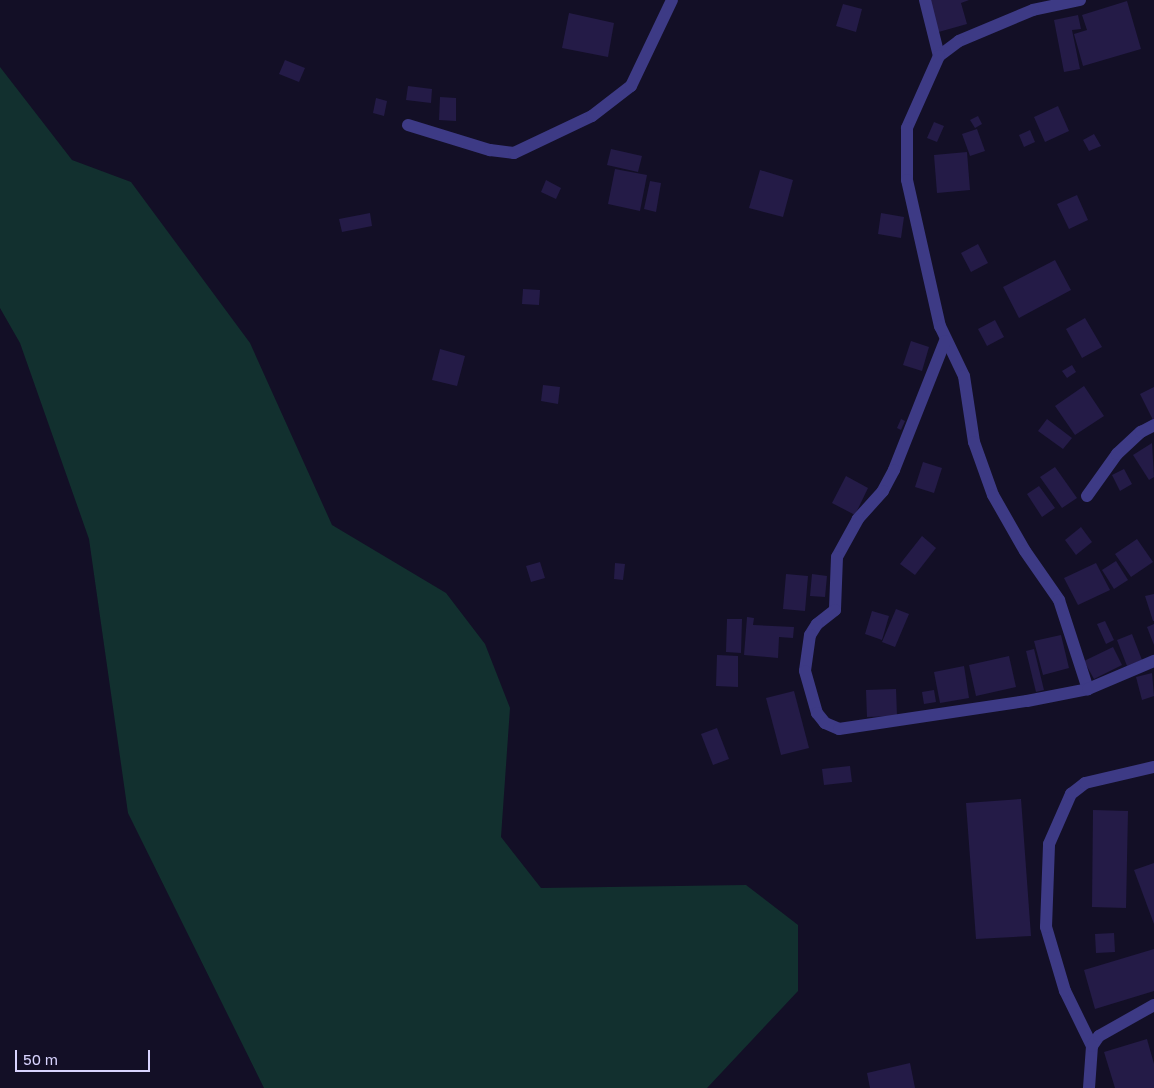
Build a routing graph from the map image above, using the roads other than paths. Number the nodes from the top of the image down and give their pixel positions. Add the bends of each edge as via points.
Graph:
1 (672, 0) edge
2 (924, 0) edge
3 (1080, 0) edge
4 (939, 56) junction
5 (408, 125) dead end
6 (945, 341) junction
7 (1154, 425) edge
8 (1087, 496) dead end
9 (1154, 662) edge
10 (1088, 689) junction
11 (1154, 767) edge
12 (1154, 1006) edge
13 (1092, 1046) junction
14 (1090, 1088) edge

1 - 5 street via 631,86 592,116 514,153 490,150
2 - 4 street
3 - 4 street via 1032,10 959,41
4 - 6 street via 907,128 907,180
6 - 10 street via 964,376 974,442 993,495 1025,552 1059,600
6 - 10 street via 894,470 883,491 858,519 837,557 834,610 817,624 810,635 806,671 817,713 825,723 839,729
7 - 8 street via 1141,432 1117,454
9 - 10 street
11 - 13 street via 1084,783 1071,794 1049,844 1046,927 1065,991
12 - 13 street via 1099,1036
13 - 14 street

